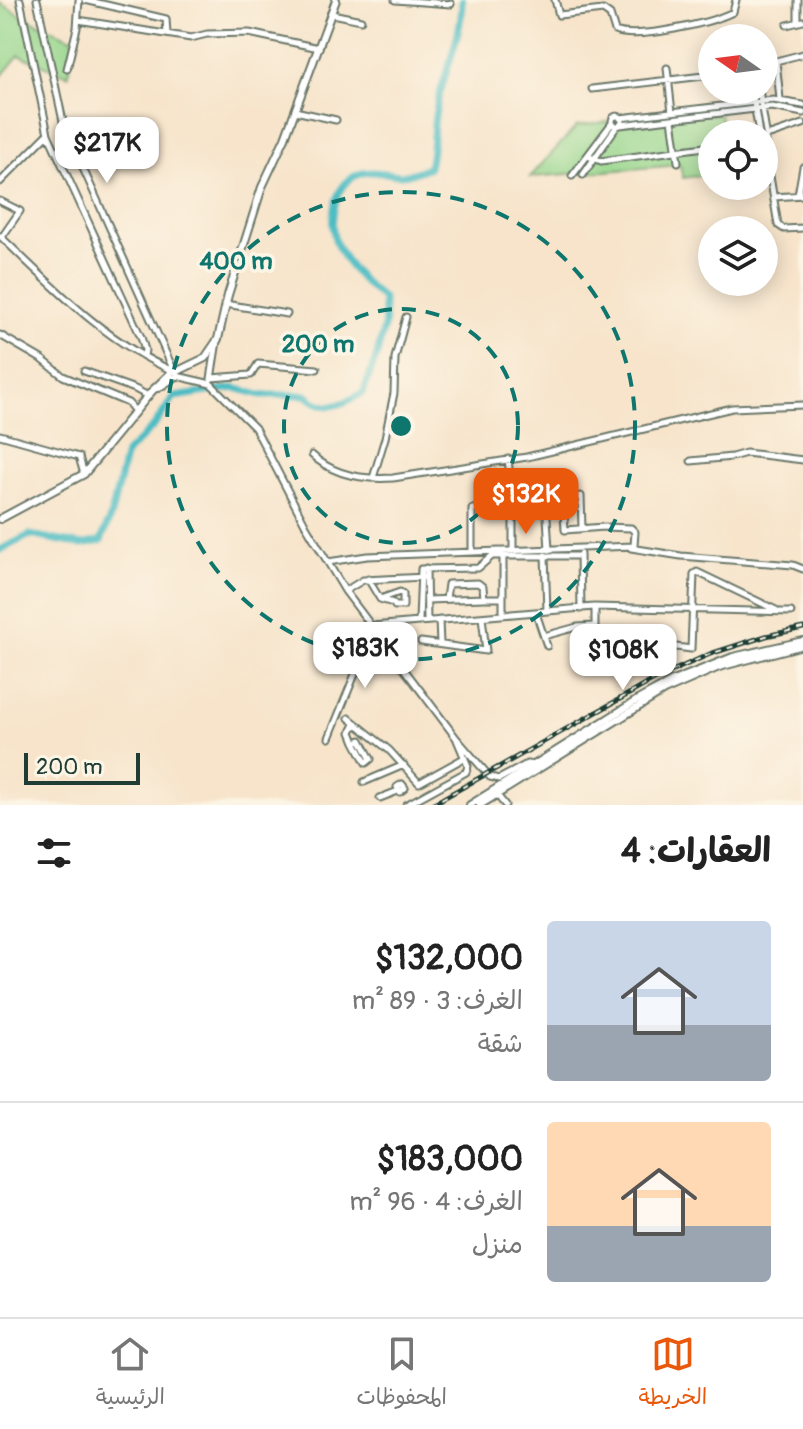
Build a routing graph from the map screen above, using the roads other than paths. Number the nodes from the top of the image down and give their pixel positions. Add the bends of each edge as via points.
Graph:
1 (20, 0) edge
2 (37, 0) edge
3 (79, 0) edge
4 (85, 0) edge
5 (336, 0) edge
6 (395, 0) edge
7 (410, 0) edge
8 (555, 0) edge
9 (736, 0) edge
10 (798, 0) edge
11 (420, 1) edge
12 (451, 4) dead end
13 (332, 14) junction
14 (78, 20) junction
15 (361, 20) dead end
16 (801, 21) edge
17 (787, 25) dead end
18 (167, 34) junction
19 (319, 48) junction
20 (803, 54) edge
21 (667, 68) dead end
22 (67, 69) dead end
23 (698, 77) edge
24 (668, 80) junction
25 (592, 89) dead end
26 (780, 100) joint
27 (762, 104) junction
28 (754, 105) junction
29 (803, 105) edge
30 (295, 111) junction
31 (803, 113) edge
32 (672, 115) junction
33 (336, 120) dead end
34 (757, 120) edge
35 (764, 120) edge
36 (618, 123) junction
37 (803, 124) edge
38 (778, 132) edge
39 (48, 134) junction
40 (698, 148) edge
41 (677, 151) junction
42 (587, 156) junction
43 (594, 159) junction
44 (678, 162) dead end
45 (582, 163) junction
46 (588, 167) junction
47 (803, 167) edge
48 (583, 175) dead end
49 (572, 176) dead end
50 (0, 182) edge
51 (778, 195) edge
52 (800, 195) edge
53 (773, 200) edge
54 (1, 204) edge
55 (803, 228) edge
56 (1, 236) edge
57 (225, 304) junction
58 (287, 314) dead end
59 (406, 317) dead end
60 (0, 335) edge
61 (218, 339) junction
62 (144, 356) junction
63 (317, 369) dead end
64 (84, 371) dead end
65 (174, 374) junction
66 (211, 381) junction
67 (150, 394) junction
68 (803, 405) edge
69 (135, 411) junction
70 (0, 435) edge
71 (312, 455) dead end
72 (508, 459) junction
73 (803, 460) edge
74 (691, 461) dead end
75 (84, 474) junction
76 (373, 478) junction
77 (563, 498) junction
78 (513, 505) junction
79 (0, 519) edge
80 (582, 529) junction
81 (630, 548) junction
82 (472, 551) junction
83 (516, 552) junction
84 (547, 552) junction
85 (580, 552) junction
86 (502, 553) junction
87 (328, 562) junction
88 (803, 569) edge
89 (423, 577) junction
90 (368, 579) junction
91 (345, 591) junction
92 (484, 598) junction
93 (503, 598) junction
94 (380, 599) dead end
95 (446, 599) junction
96 (427, 600) junction
97 (595, 608) junction
98 (581, 609) junction
99 (692, 610) junction
100 (547, 611) junction
101 (780, 612) junction
102 (791, 612) dead end
103 (536, 613) junction
104 (503, 615) junction
105 (482, 617) junction
106 (439, 620) junction
107 (419, 621) junction
108 (427, 621) junction
109 (595, 626) junction
110 (372, 628) junction
111 (544, 636) junction
112 (595, 636) junction
113 (421, 642) dead end
114 (803, 643) edge
115 (440, 644) junction
116 (547, 646) dead end
117 (595, 646) dead end
118 (349, 718) dead end
119 (355, 724) junction
120 (329, 738) dead end
121 (457, 739) junction
122 (355, 742) dead end
123 (464, 758) junction
124 (404, 765) junction
125 (536, 765) junction
126 (416, 780) junction
127 (364, 782) dead end
128 (497, 795) junction
129 (380, 798) dead end
130 (406, 805) edge
131 (470, 805) edge
132 (480, 805) edge
133 (505, 805) edge

1 - 39 street
2 - 65 street via 64,126
3 - 14 street
4 - 18 street via 166,19
5 - 13 street
6 - 7 street
7 - 11 street
8 - 9 street via 561,16 606,11 621,33 706,22 732,14
10 - 16 street
11 - 12 street
13 - 15 street
13 - 19 street
14 - 18 street
14 - 22 street
16 - 17 street
18 - 19 street via 191,38 252,33
19 - 30 street
20 - 26 street via 776,61
21 - 24 street
23 - 24 street
24 - 25 street
24 - 32 street
26 - 29 street
27 - 28 street
27 - 31 street
27 - 35 street
28 - 32 street
28 - 34 street
30 - 33 street
30 - 57 street via 262,187
32 - 36 street
32 - 41 street
36 - 42 street
36 - 43 street
37 - 38 street
39 - 50 street
39 - 62 street via 142,341
40 - 41 street
41 - 43 street
41 - 44 street
42 - 43 street
42 - 45 street
43 - 46 street
45 - 46 street
45 - 49 street
46 - 48 street
47 - 52 street
51 - 52 street
53 - 55 street via 780,228
54 - 56 street via 20,211
56 - 62 street via 73,306
57 - 58 street
57 - 61 street
59 - 76 street
60 - 69 street via 55,371 128,403
61 - 65 street via 205,358
61 - 66 street
62 - 65 street
63 - 66 street via 258,364 251,375
64 - 67 street
65 - 66 street
65 - 67 street
66 - 87 street via 259,434
67 - 69 street
68 - 72 street via 732,408
69 - 75 street
70 - 75 street via 79,457
71 - 76 street via 338,473
72 - 76 street
72 - 78 street
73 - 74 street via 746,453
75 - 79 street
77 - 80 street via 564,528
77 - 80 street via 581,496
77 - 84 street via 545,503
78 - 82 street via 472,509
78 - 83 street
80 - 81 street via 631,528 635,544
81 - 85 street
81 - 88 street
82 - 86 street
82 - 87 street
83 - 84 street
83 - 86 street
84 - 85 street
84 - 100 street
85 - 98 street
86 - 89 street via 478,568 426,568 420,570
86 - 93 street
87 - 91 street
89 - 90 street
89 - 96 street
89 - 107 street
90 - 91 street
90 - 94 street
91 - 110 street
92 - 93 street
92 - 95 street
92 - 95 street via 483,584 478,583 448,584
93 - 104 street
95 - 96 street
96 - 108 street
97 - 98 street
97 - 99 street
97 - 109 street
98 - 100 street
99 - 101 street
99 - 101 street via 697,572
99 - 112 street via 691,649
100 - 103 street
101 - 102 street
103 - 104 street
103 - 111 street
104 - 105 street
105 - 106 street
105 - 115 street via 486,651
106 - 108 street
106 - 115 street
107 - 108 street
107 - 110 street
109 - 111 street
109 - 112 street
110 - 120 street
110 - 121 street
111 - 116 street
112 - 117 street
113 - 115 street
114 - 125 street via 733,657 673,681
114 - 128 street via 719,667 664,691
118 - 119 street
119 - 122 street
119 - 124 street
121 - 123 street
121 - 125 street via 493,779
123 - 126 street via 423,783
123 - 130 street via 466,772
124 - 126 street
124 - 127 street
125 - 131 street
126 - 129 street
128 - 132 street
128 - 133 street

